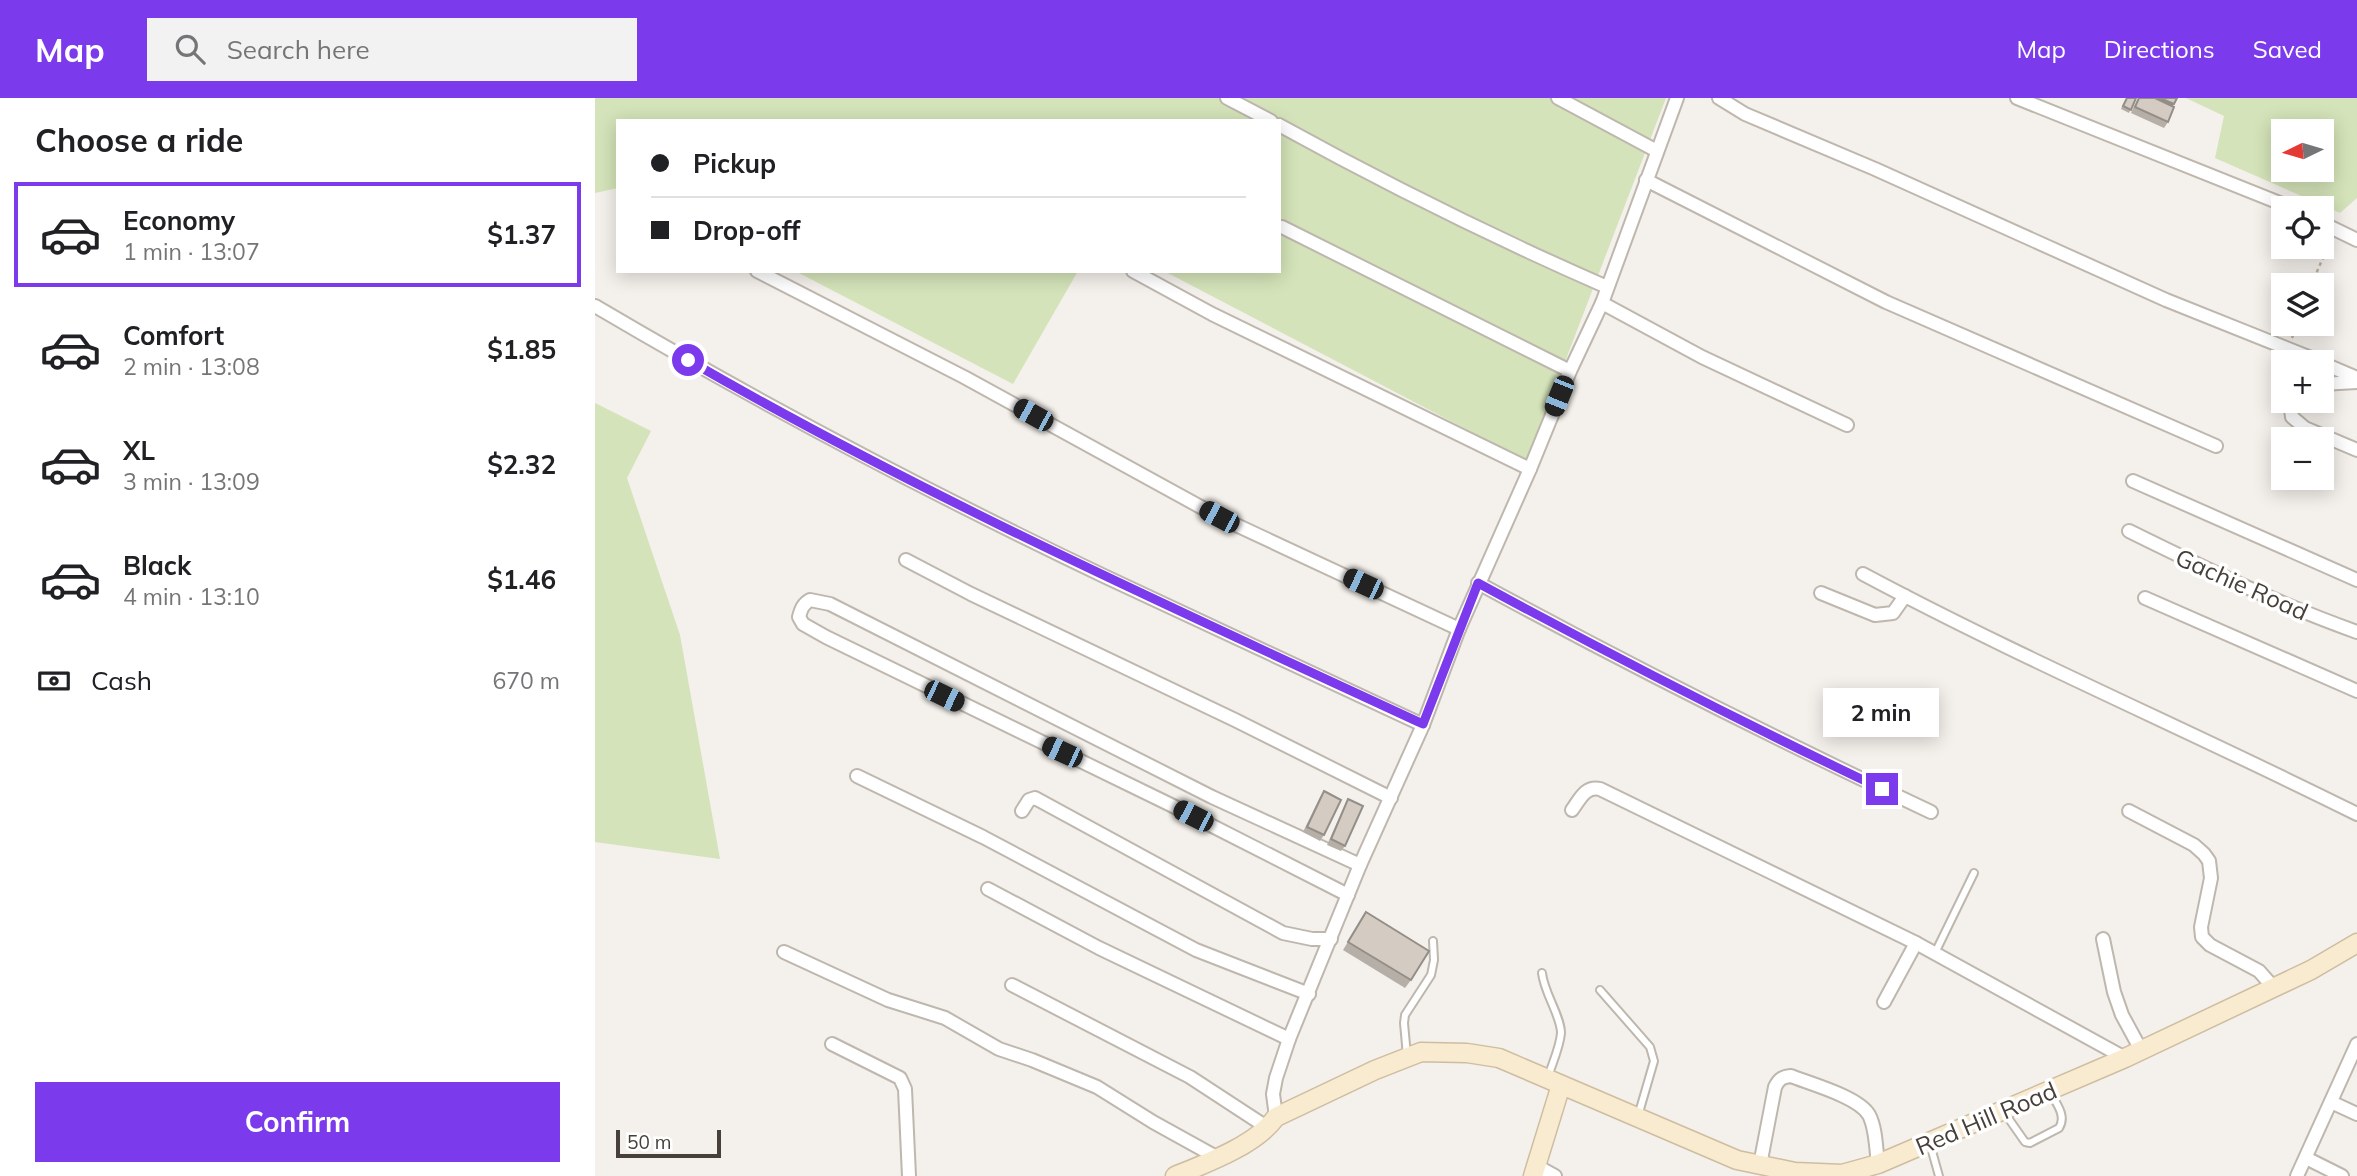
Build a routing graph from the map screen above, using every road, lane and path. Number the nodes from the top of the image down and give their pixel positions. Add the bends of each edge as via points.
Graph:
1 (1227, 98) edge
2 (1558, 98) edge
3 (1677, 98) edge
4 (1719, 98) edge
5 (2018, 98) edge
6 (1267, 119) edge
7 (1281, 126) edge
8 (1657, 151) junction
9 (1646, 180) junction
10 (2271, 200) edge
11 (1282, 227) dead end
12 (2335, 229) joint
13 (2357, 240) edge
14 (761, 273) edge
15 (1137, 273) edge
16 (2316, 273) edge
17 (1607, 287) junction
18 (1602, 303) junction
19 (595, 306) edge
20 (2290, 350) edge
21 (2334, 369) edge
22 (1570, 370) junction
23 (2357, 380) edge
24 (2334, 383) edge
25 (2292, 413) edge
26 (1847, 425) dead end
27 (2216, 446) dead end
28 (2357, 450) edge
29 (1530, 469) junction
30 (2133, 481) dead end
31 (2129, 531) dead end
32 (906, 559) dead end
33 (1863, 573) dead end
34 (2357, 580) edge
35 (1478, 583) junction
36 (1821, 593) dead end
37 (1905, 596) junction
38 (2145, 598) dead end
39 (1459, 629) junction
40 (2357, 632) edge
41 (2357, 691) edge
42 (1423, 724) junction
43 (857, 776) dead end
44 (1391, 798) junction
45 (1572, 810) dead end
46 (1023, 811) dead end
47 (2129, 811) dead end
48 (1931, 812) dead end
49 (2357, 814) edge
50 (1360, 865) junction
51 (1974, 873) dead end
52 (988, 889) dead end
53 (1348, 895) junction
54 (1331, 939) junction
55 (2103, 939) dead end
56 (1433, 941) dead end
57 (1916, 943) junction
58 (2357, 943) edge
59 (785, 952) dead end
60 (1935, 953) junction
61 (1542, 974) dead end
62 (1012, 985) dead end
63 (2274, 988) junction
64 (1600, 990) dead end
65 (1309, 994) junction
66 (1884, 1002) dead end
67 (1289, 1039) junction
68 (832, 1044) dead end
69 (2356, 1048) edge
70 (2133, 1054) junction
71 (1407, 1058) junction
72 (1554, 1082) junction
73 (2049, 1090) junction
74 (2331, 1101) junction
75 (2003, 1110) junction
76 (2357, 1114) edge
77 (1638, 1118) junction
78 (1272, 1122) junction
79 (1929, 1142) junction
80 (1218, 1158) junction
81 (2306, 1158) junction
82 (1878, 1164) junction
83 (1761, 1165) junction
84 (1534, 1170) edge
85 (1817, 1175) edge
86 (909, 1176) edge
87 (1175, 1176) edge
88 (1555, 1176) edge
89 (1939, 1176) edge
90 (2297, 1176) edge
91 (2342, 1176) edge

1 - 6 street
2 - 8 street
3 - 8 street
4 - 20 street via 1745,114 2166,300
5 - 10 street
7 - 17 street via 1376,179
8 - 9 street
9 - 17 street
9 - 27 street via 1886,302
11 - 22 street
12 - 13 street
12 - 16 path
14 - 39 street via 964,377 1219,517
15 - 29 street
17 - 18 street
18 - 22 street
18 - 26 street via 1702,357
19 - 42 street via 873,460 1105,577
21 - 23 street
22 - 29 street
23 - 24 street
25 - 28 street via 2305,428
29 - 35 street
30 - 34 street
31 - 40 street, Gachie Road via 2229,581
32 - 44 street
33 - 37 street
35 - 39 street
35 - 48 street via 1757,730
36 - 37 street via 1875,615 1893,612
37 - 49 street
38 - 41 street
39 - 42 street
42 - 44 street
43 - 65 street via 1196,950
44 - 50 street
45 - 57 street via 1586,791 1600,789
46 - 54 street via 1035,798 1283,933
47 - 63 street via 2204,854 2211,878 2202,937 2259,971
50 - 53 street
50 - 53 street via 1212,797 830,604 810,600 800,610 803,624 826,637
51 - 60 lane
52 - 67 street
53 - 54 street
54 - 65 street
55 - 70 street
56 - 71 lane via 1431,975 1405,1015
57 - 60 street
57 - 66 street
58 - 63 street, Red Hill Road
59 - 80 street via 1097,1087
60 - 70 street
61 - 72 lane via 1561,1032
62 - 78 street
63 - 70 street, Red Hill Road
64 - 77 lane via 1653,1054
65 - 67 street
67 - 78 street via 1276,1078
68 - 86 street via 900,1078 905,1089
69 - 74 street
70 - 73 street, Red Hill Road
71 - 72 street, Red Hill Road via 1421,1052 1499,1058
71 - 78 street, Red Hill Road
72 - 77 street, Red Hill Road
72 - 84 street
73 - 75 street, Red Hill Road
73 - 75 lane via 2062,1124 2030,1143
74 - 76 street
74 - 81 street
75 - 79 street, Red Hill Road
77 - 83 street, Red Hill Road via 1737,1160
78 - 80 street, Red Hill Road
79 - 82 street, Red Hill Road
79 - 89 lane
80 - 87 street, Red Hill Road
81 - 90 street
81 - 91 street
82 - 83 street via 1867,1111 1791,1076 1775,1087
82 - 85 street, Red Hill Road
83 - 85 street, Red Hill Road
84 - 88 street

